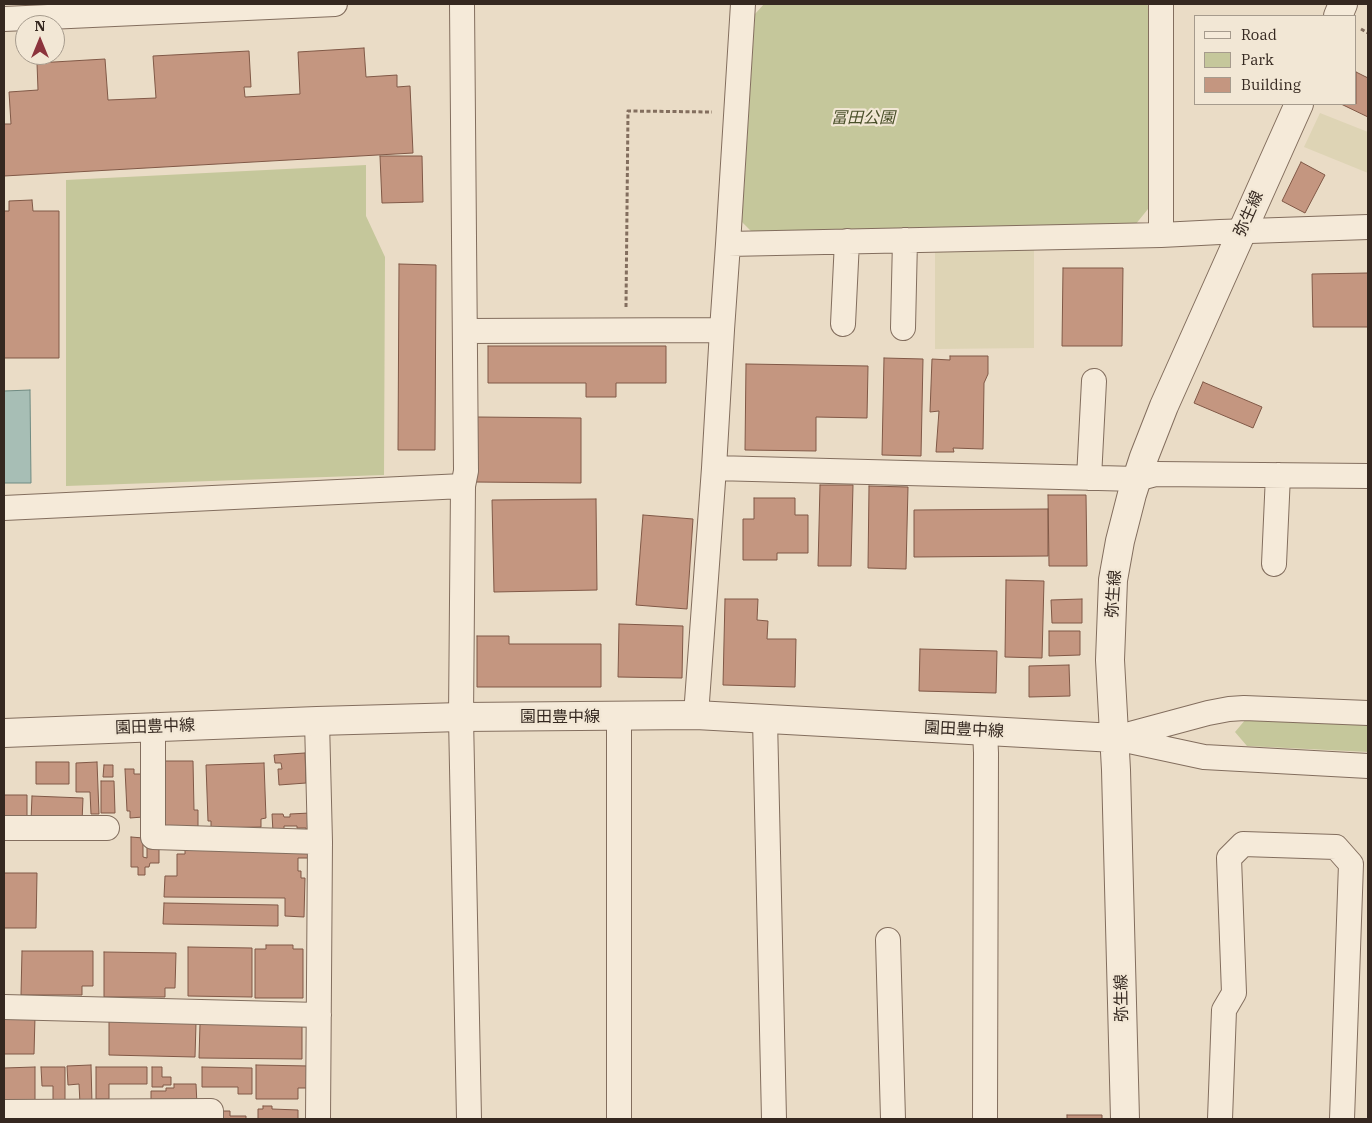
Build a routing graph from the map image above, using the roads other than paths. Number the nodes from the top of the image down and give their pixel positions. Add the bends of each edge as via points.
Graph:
1 (335, 4) edge
2 (462, 4) edge
3 (743, 4) edge
4 (1161, 4) edge
5 (4, 19) edge
6 (1299, 105) edge
7 (1368, 227) edge
8 (1242, 231) junction
9 (1161, 235) junction
10 (905, 240) junction
11 (847, 241) junction
12 (728, 244) junction
13 (844, 324) dead end
14 (903, 328) dead end
15 (722, 330) junction
16 (465, 331) junction
17 (1094, 380) dead end
18 (714, 468) junction
19 (1278, 475) junction
20 (1368, 476) edge
21 (1089, 478) junction
22 (1137, 479) junction
23 (463, 486) junction
24 (4, 508) edge
25 (1274, 564) dead end
26 (1368, 713) edge
27 (696, 715) junction
28 (619, 716) junction
29 (461, 717) junction
30 (765, 719) junction
31 (317, 721) junction
32 (153, 728) junction
33 (985, 731) junction
34 (4, 733) edge
35 (1115, 738) junction
36 (1368, 766) edge
37 (4, 828) edge
38 (107, 828) dead end
39 (320, 842) junction
40 (888, 940) dead end
41 (4, 1007) edge
42 (319, 1015) junction
43 (4, 1112) edge
44 (211, 1119) edge
45 (318, 1119) edge
46 (469, 1119) edge
47 (619, 1119) edge
48 (774, 1119) edge
49 (893, 1119) edge
50 (985, 1119) edge
51 (1125, 1119) edge
52 (1220, 1119) edge
53 (1342, 1119) edge

1 - 5 street
2 - 16 street
3 - 12 street
4 - 9 street
6 - 8 street, 弥生線
7 - 8 street
8 - 9 street
8 - 22 street, 弥生線 via 1164,406
9 - 10 street
10 - 11 street
10 - 14 street
11 - 12 street
11 - 13 street
12 - 15 street
15 - 16 street
15 - 18 street
16 - 23 street via 466,471
17 - 21 street
18 - 21 street
18 - 27 street
19 - 20 street
19 - 22 street via 1156,474
19 - 25 street
21 - 22 street
22 - 35 street, 弥生線 via 1113,580 1110,660
23 - 24 street
23 - 29 street
26 - 35 street via 1229,709
27 - 28 street, 園田豊中線
27 - 30 street, 園田豊中線
28 - 29 street, 園田豊中線
28 - 47 street
29 - 31 street, 園田豊中線
29 - 46 street
30 - 33 street, 園田豊中線
30 - 48 street
31 - 32 street, 園田豊中線
31 - 39 street
32 - 34 street, 園田豊中線
32 - 39 street via 153,837
33 - 35 street, 園田豊中線
33 - 50 street
35 - 36 street via 1204,757
35 - 51 street, 弥生線
37 - 38 street
39 - 42 street
40 - 49 street
41 - 42 street
42 - 45 street
43 - 44 street via 211,1111
52 - 53 street via 1224,1010 1234,992 1229,858 1243,844 1336,846 1351,864

